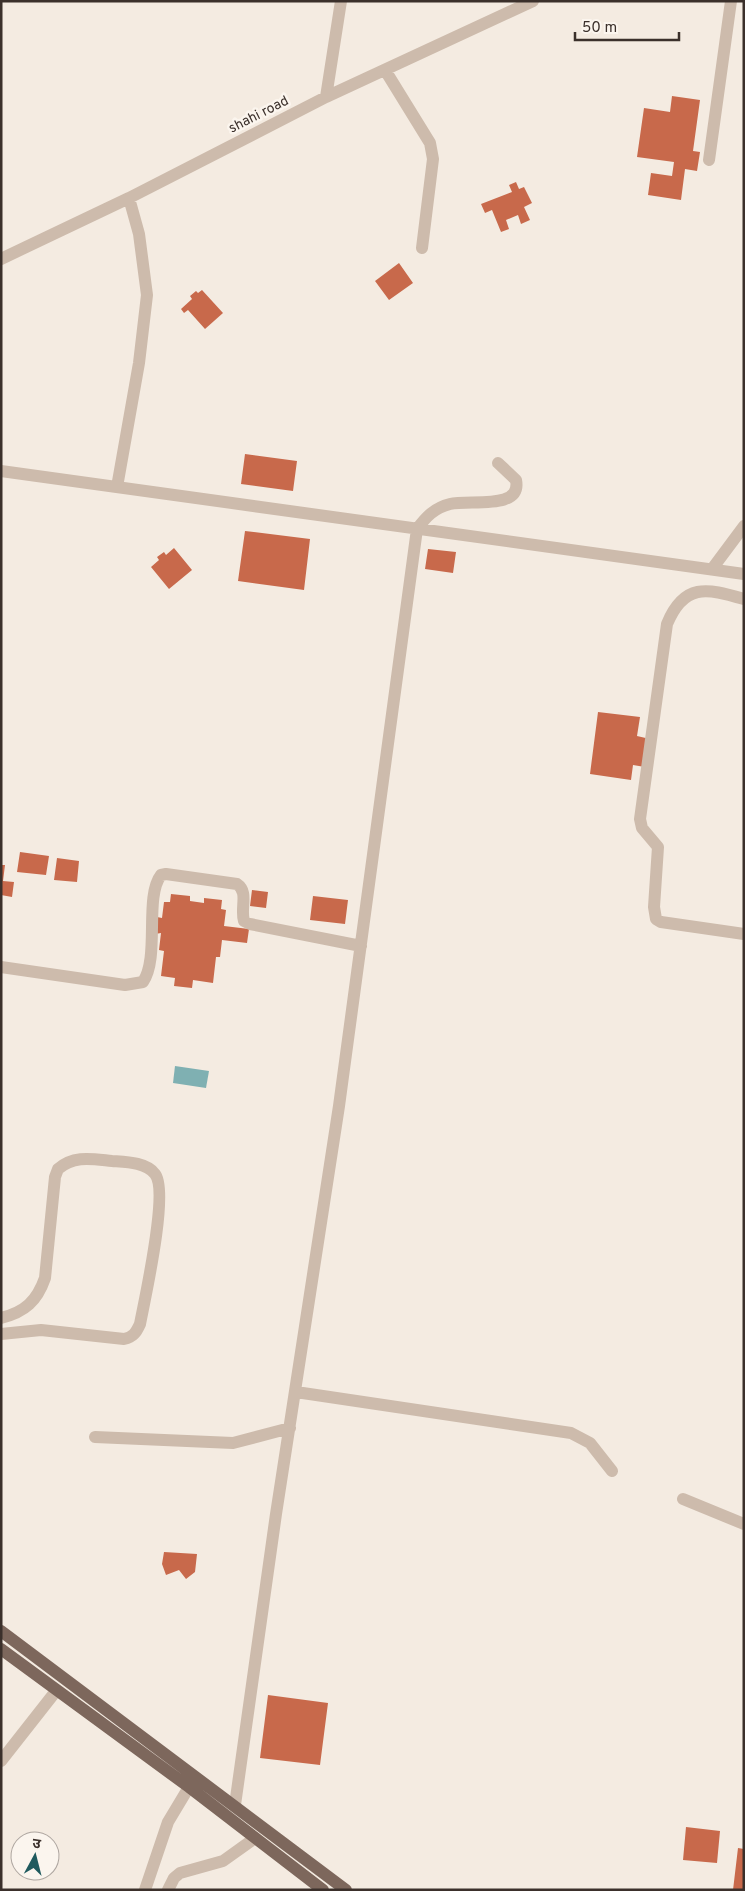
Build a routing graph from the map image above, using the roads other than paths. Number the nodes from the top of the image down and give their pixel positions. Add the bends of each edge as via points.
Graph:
1 (341, 1) edge
2 (532, 1) edge
3 (731, 1) edge
4 (385, 70) junction
5 (326, 97) junction
6 (709, 160) dead end
7 (129, 198) junction
8 (422, 248) dead end
9 (1, 259) edge
10 (498, 463) dead end
11 (1, 470) edge
12 (117, 487) junction
13 (744, 526) edge
14 (417, 529) junction
15 (712, 569) junction
16 (744, 574) edge
17 (744, 599) edge
18 (744, 934) edge
19 (361, 946) junction
20 (1, 967) edge
21 (1, 1318) edge
22 (1, 1334) edge
23 (296, 1392) junction
24 (290, 1428) junction
25 (95, 1438) dead end
26 (612, 1471) dead end
27 (683, 1499) dead end
28 (744, 1524) edge
29 (1, 1631) edge
30 (1, 1649) edge
31 (56, 1691) junction
32 (1, 1761) edge
33 (189, 1787) junction
34 (235, 1806) junction
35 (255, 1838) junction
36 (144, 1890) edge
37 (168, 1890) edge
38 (323, 1890) edge
39 (346, 1890) edge

1 - 5 street
2 - 4 street, shahi road
3 - 6 street
4 - 5 street, shahi road
4 - 8 street via 430,143 433,159
5 - 7 street, shahi road
7 - 9 street, shahi road
7 - 12 street via 139,234 147,295
10 - 14 street via 516,480 516,491 511,497 450,504 427,515
11 - 12 street
12 - 14 street
13 - 15 street
14 - 15 street
14 - 19 street
15 - 16 street
17 - 18 street via 718,591 701,590 685,598 672,612 667,624 640,819 642,828 658,847 656,919
19 - 20 street via 250,924 244,921 244,892 237,884 166,874 161,875 155,888 149,968 142,982 125,985
19 - 23 street
21 - 22 street via 24,1309 40,1293 45,1278 58,1169 74,1159 86,1159 143,1166 154,1172 159,1181 158,1218 137,1332 124,1339 41,1330
23 - 24 street
23 - 26 street via 571,1433 590,1443
24 - 25 street via 233,1443
24 - 34 street
27 - 28 street
29 - 34 main road
30 - 31 main road
31 - 32 street
31 - 33 main road
33 - 35 main road
33 - 36 street via 168,1822
34 - 39 main road
35 - 37 street via 223,1861 180,1873
35 - 38 main road

